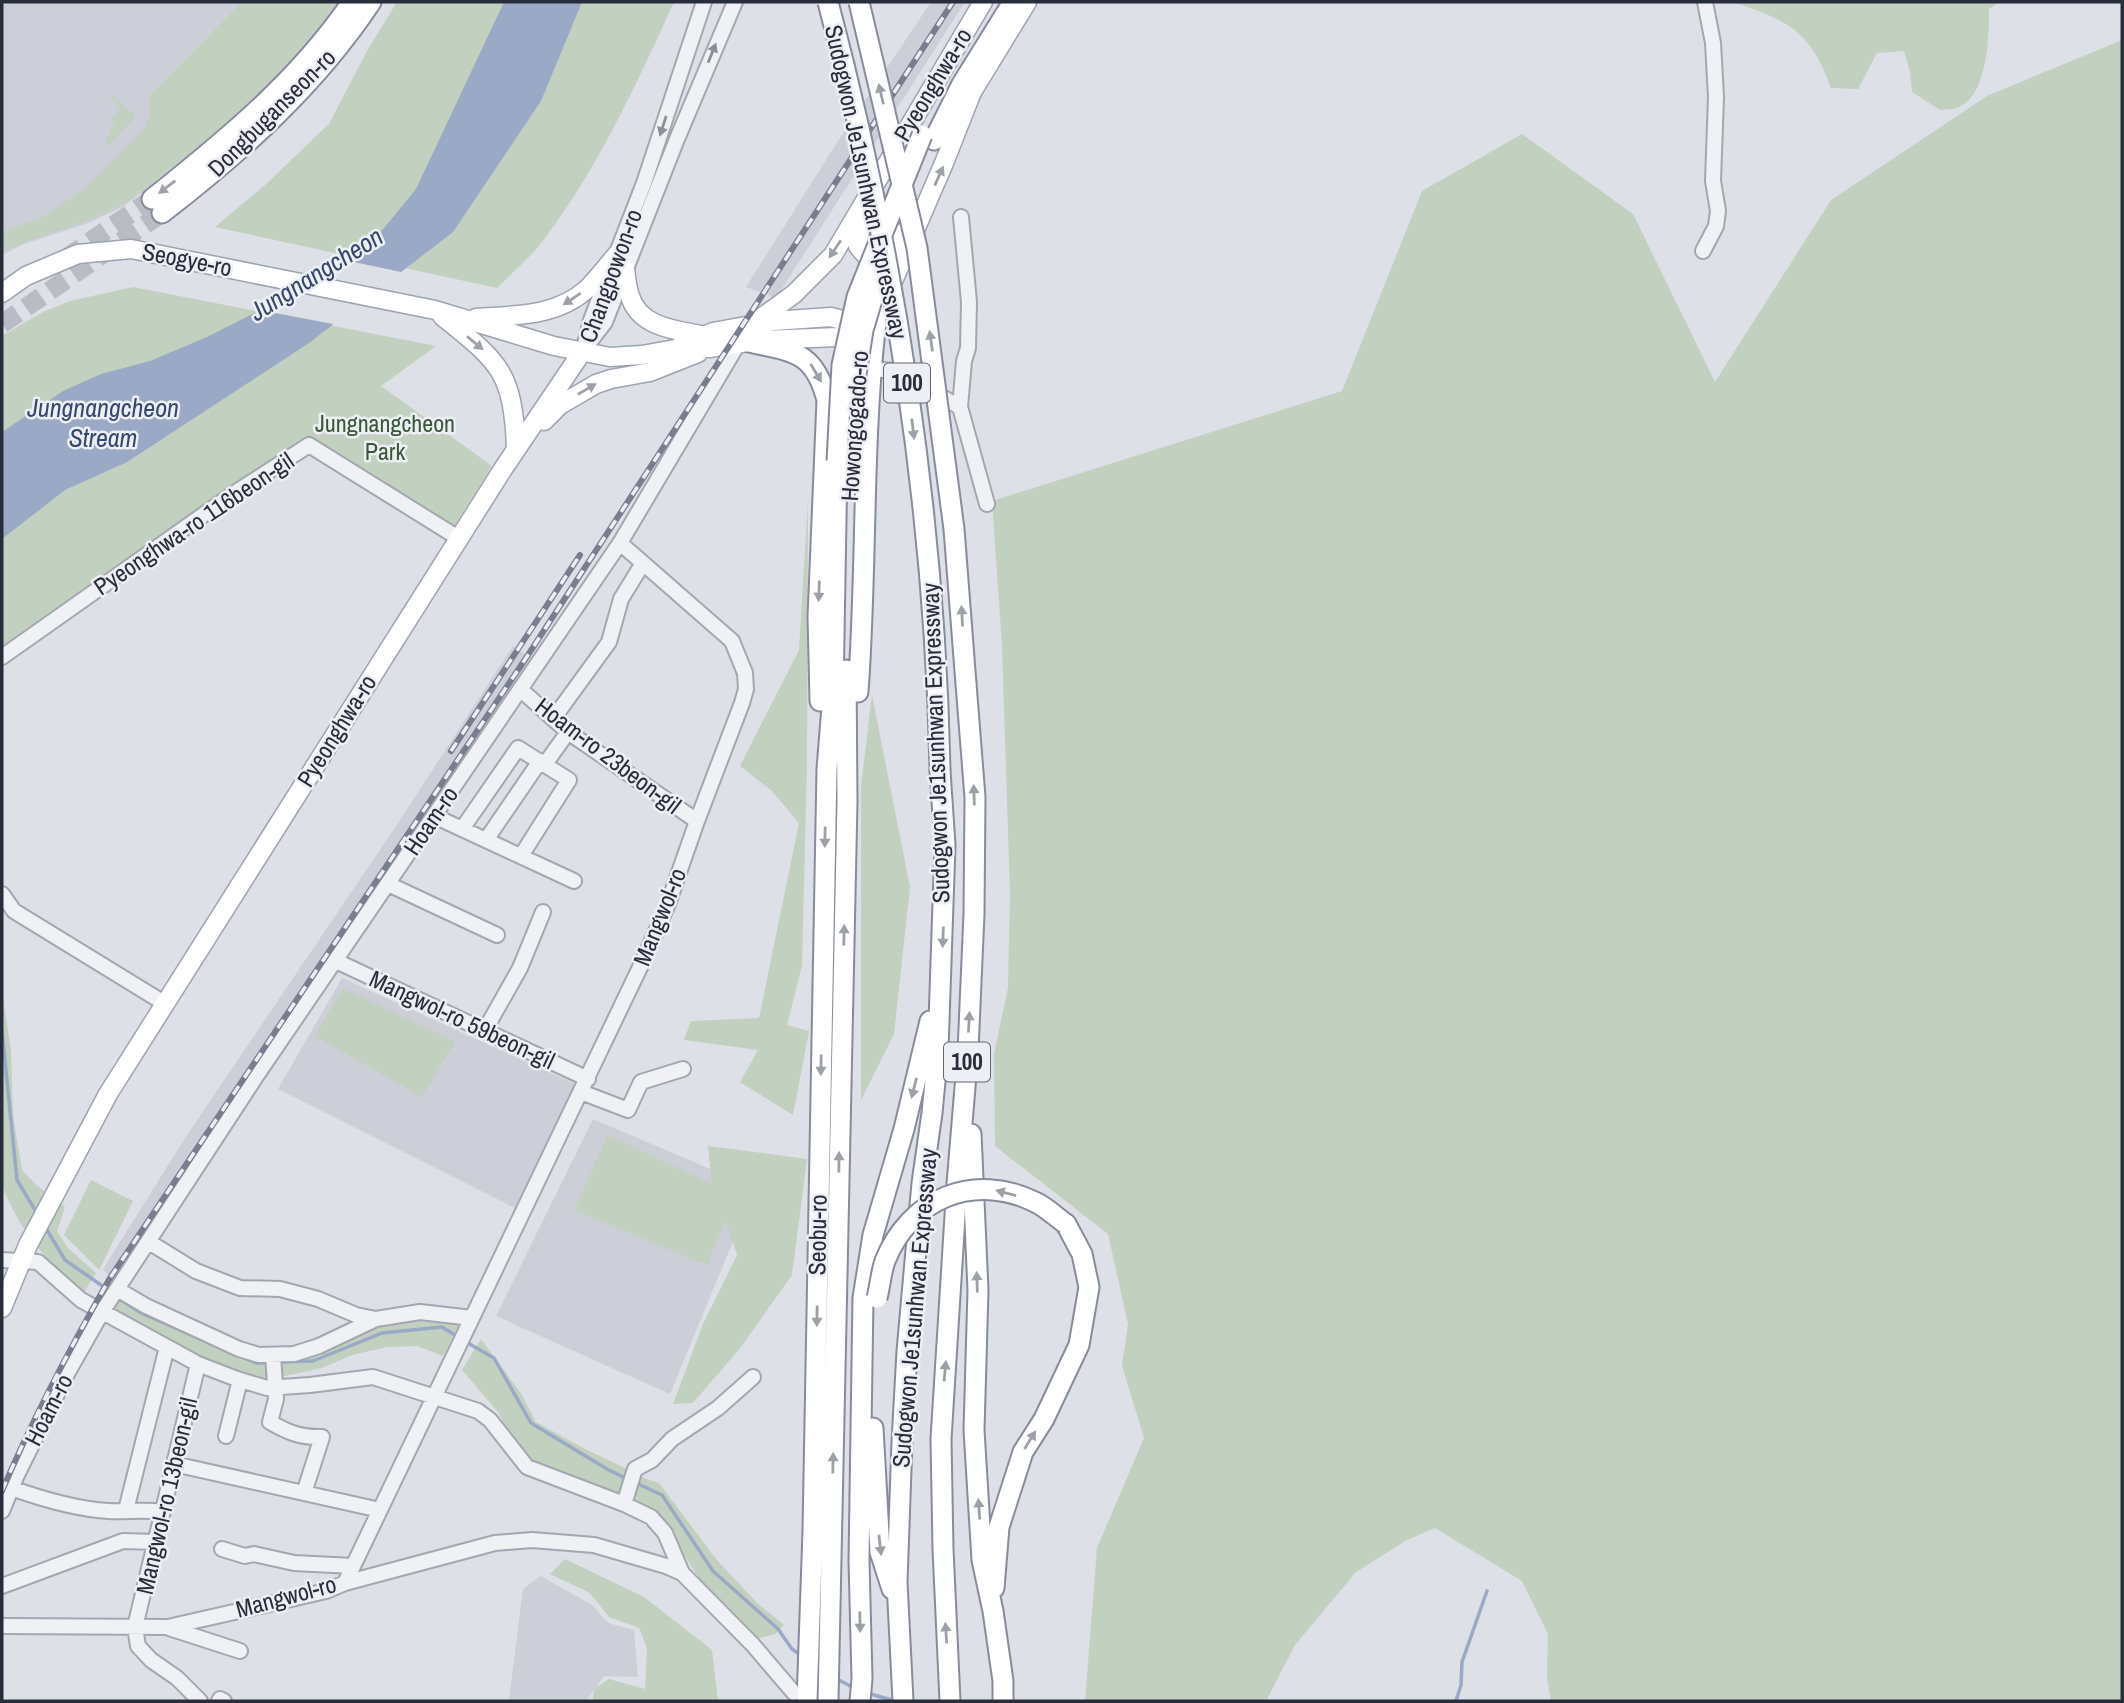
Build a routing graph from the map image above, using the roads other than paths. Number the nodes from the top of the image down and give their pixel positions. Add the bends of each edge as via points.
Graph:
1 (352, 2) edge
2 (372, 2) edge
3 (704, 2) edge
4 (735, 2) edge
5 (828, 2) edge
6 (859, 2) edge
7 (983, 2) edge
8 (998, 2) edge
9 (1013, 2) edge
10 (1027, 2) edge
11 (1705, 2) edge
12 (928, 137) junction
13 (865, 200) junction
14 (961, 218) dead end
15 (919, 220) junction
16 (1703, 251) dead end
17 (622, 259) junction
18 (2, 293) edge
19 (435, 310) junction
20 (463, 318) junction
21 (773, 321) junction
22 (875, 330) junction
23 (746, 337) junction
24 (770, 340) junction
25 (705, 342) junction
26 (582, 352) junction
27 (872, 369) junction
28 (827, 400) junction
29 (961, 407) junction
30 (869, 408) junction
31 (516, 448) junction
32 (843, 461) junction
33 (987, 504) dead end
34 (460, 539) junction
35 (620, 543) junction
36 (643, 563) junction
37 (2, 657) edge
38 (520, 689) junction
39 (554, 719) junction
40 (568, 732) junction
41 (542, 762) junction
42 (827, 769) junction
43 (847, 801) junction
44 (434, 816) junction
45 (696, 821) junction
46 (462, 829) junction
47 (486, 840) junction
48 (521, 856) junction
49 (574, 881) dead end
50 (388, 884) junction
51 (2, 894) edge
52 (543, 912) dead end
53 (497, 935) dead end
54 (336, 961) junction
55 (942, 974) junction
56 (164, 1003) junction
57 (485, 1030) junction
58 (968, 1051) junction
59 (683, 1069) dead end
60 (584, 1086) junction
61 (149, 1242) junction
62 (25, 1252) junction
63 (2, 1260) edge
64 (116, 1291) junction
65 (2, 1307) edge
66 (102, 1312) junction
67 (472, 1318) junction
68 (376, 1320) junction
69 (167, 1348) junction
70 (273, 1354) junction
71 (198, 1364) junction
72 (752, 1377) dead end
73 (240, 1380) junction
74 (275, 1387) junction
75 (435, 1398) junction
76 (226, 1436) dead end
77 (174, 1464) junction
78 (11, 1488) junction
79 (304, 1493) junction
80 (624, 1504) junction
81 (126, 1510) junction
82 (380, 1510) junction
83 (2, 1511) edge
84 (163, 1511) junction
85 (156, 1542) junction
86 (222, 1549) dead end
87 (352, 1566) junction
88 (682, 1573) junction
89 (990, 1576) junction
90 (345, 1583) junction
91 (2, 1586) edge
92 (900, 1615) junction
93 (2, 1626) edge
94 (135, 1627) junction
95 (168, 1627) junction
96 (240, 1651) dead end
97 (801, 1697) edge
98 (200, 1701) edge
99 (828, 1701) edge
100 (860, 1701) edge
101 (903, 1701) edge
102 (950, 1701) edge
103 (1003, 1701) edge

1 -> 2 highway, Dongbuganseon-ro via 291,78 157,206 240,150 347,38
3 -> 17 street, Changpowon-ro
17 -> 4 street, Changpowon-ro
5 -> 55 highway, Sudogwon Je1sunhwan Expressway / 100, bridge via 896,317 923,510 936,651 945,845
58 -> 6 highway, Sudogwon Je1sunhwan Expressway / 100, bridge via 975,820 953,517 918,248
7 - 13 main road, Pyeonghwa-ro
8 - 12 highway, Howongogado-ro via 950,80
9 - 12 highway, Howongogado-ro
15 -> 10 main road, Pyeonghwa-ro via 972,92
11 - 16 street via 1713,43 1713,181 1718,211
12 - 32 highway, Howongogado-ro, bridge via 863,330
13 - 15 main road via 858,246 877,262 886,260 903,233
13 -> 23 main road, Pyeonghwa-ro via 833,255
14 - 29 street via 969,302
15 - 22 main road, Pyeonghwa-ro
17 -> 20 main road via 561,306 540,313
17 - 25 main road via 630,299 645,317 658,327
17 - 26 street, Changpowon-ro via 591,320
18 - 19 main road, Seogye-ro via 26,275 78,254 131,249
19 - 20 main road, Seogye-ro
19 -> 31 main road via 495,362 514,406
20 - 26 main road, Seogye-ro
21 - 22 main road, Pyeonghwa-ro via 839,318
21 - 23 main road, Pyeonghwa-ro
21 - 24 main road via 782,322 789,333
22 - 24 main road, Pyeonghwa-ro via 851,339
22 - 27 highway
23 - 24 main road, Pyeonghwa-ro
23 - 25 main road, Pyeonghwa-ro
23 -> 28 highway via 805,358 822,380
23 - 35 street, Hoam-ro
25 - 26 main road, Pyeonghwa-ro via 642,355 610,357
31 -> 25 main road via 559,405 596,384 650,372
26 - 31 main road, Pyeonghwa-ro
27 - 29 street via 894,371
27 - 30 highway
28 - 30 highway via 835,394 856,394
28 -> 42 highway via 818,617
29 - 33 street
30 - 43 highway via 863,630
31 - 34 main road, Pyeonghwa-ro
32 - 42 highway, Howongogado-ro
32 - 43 highway, Howongogado-ro
34 - 37 street, Pyeonghwa-ro 116beon-gil via 309,445
34 - 56 main road, Pyeonghwa-ro
35 - 36 street, Mangwol-ro
35 - 38 street, Hoam-ro
36 - 39 street via 621,598 609,642
36 - 45 street, Mangwol-ro via 732,641 745,673 742,703
38 - 39 street, Hoam-ro 23beon-gil
38 - 44 street, Hoam-ro
39 - 40 street, Hoam-ro 23beon-gil
40 - 41 street
40 - 45 street, Hoam-ro 23beon-gil
41 - 46 street via 518,748
41 - 47 street
41 - 48 street via 569,780
42 -> 97 highway, Seobu-ro via 813,1531
99 -> 43 highway, Seobu-ro
44 - 46 street
44 - 50 street, Hoam-ro
45 - 60 street, Mangwol-ro via 668,904
46 - 47 street
47 - 48 street
48 - 49 street
50 - 53 street
50 - 54 street, Hoam-ro
51 - 56 street via 14,911
52 - 57 street via 520,968
54 - 57 street, Mangwol-ro 59beon-gil
54 - 61 street, Hoam-ro
55 - 92 highway, Sudogwon Je1sunhwan Expressway / 100 via 907,1351 897,1582
55 -> 100 highway via 873,1236 863,1298
56 - 62 main road, Pyeonghwa-ro via 108,1094
57 - 60 street, Mangwol-ro 59beon-gil
89 -> 58 highway via 982,1560 974,1430 978,1290
102 -> 58 highway, Sudogwon Je1sunhwan Expressway / 100 via 941,1439
59 - 60 street, Mangwol-ro 59beon-gil via 640,1082 628,1110
60 - 67 street, Mangwol-ro
61 - 64 street, Hoam-ro
61 - 68 street via 197,1271 240,1288 280,1289
62 - 63 street
62 - 65 main road
62 - 66 street
64 - 66 street, Hoam-ro
64 - 70 street via 239,1349
66 - 69 street
66 - 78 street, Hoam-ro
67 - 68 street via 420,1312
67 - 75 street, Mangwol-ro
68 - 70 street via 294,1354
69 - 71 street
69 - 81 street
70 - 74 street
71 - 73 street
71 - 77 street, Mangwol-ro 13beon-gil
72 - 80 street via 703,1420 635,1469
73 - 74 street
73 - 76 street
74 - 75 street via 373,1377
74 - 79 street via 270,1422 286,1432 322,1437
75 - 80 street via 485,1415 533,1471
75 - 82 street, Mangwol-ro
77 - 79 street
77 - 84 street, Mangwol-ro 13beon-gil
78 - 81 street via 78,1507
78 - 83 street, Hoam-ro
79 - 82 street
80 - 88 street via 658,1524
81 - 84 street
82 - 87 street, Mangwol-ro
84 - 85 street, Mangwol-ro 13beon-gil
85 - 91 street via 123,1541
85 - 94 street, Mangwol-ro 13beon-gil
86 - 87 street via 294,1563
87 - 90 street, Mangwol-ro
88 - 90 street via 594,1545 532,1540 495,1543
88 - 97 street
89 -> 92 highway, bridge via 999,1527 1023,1452 1079,1345 1089,1287 1082,1254 1066,1224 1036,1202 976,1188 950,1195 906,1225 886,1261 877,1298 873,1432 880,1552
89 - 103 highway
90 - 95 street, Mangwol-ro
92 - 101 highway, Sudogwon Je1sunhwan Expressway / 100
93 - 94 street, Mangwol-ro
94 - 95 street, Mangwol-ro
94 - 98 street via 138,1646
95 - 96 street

